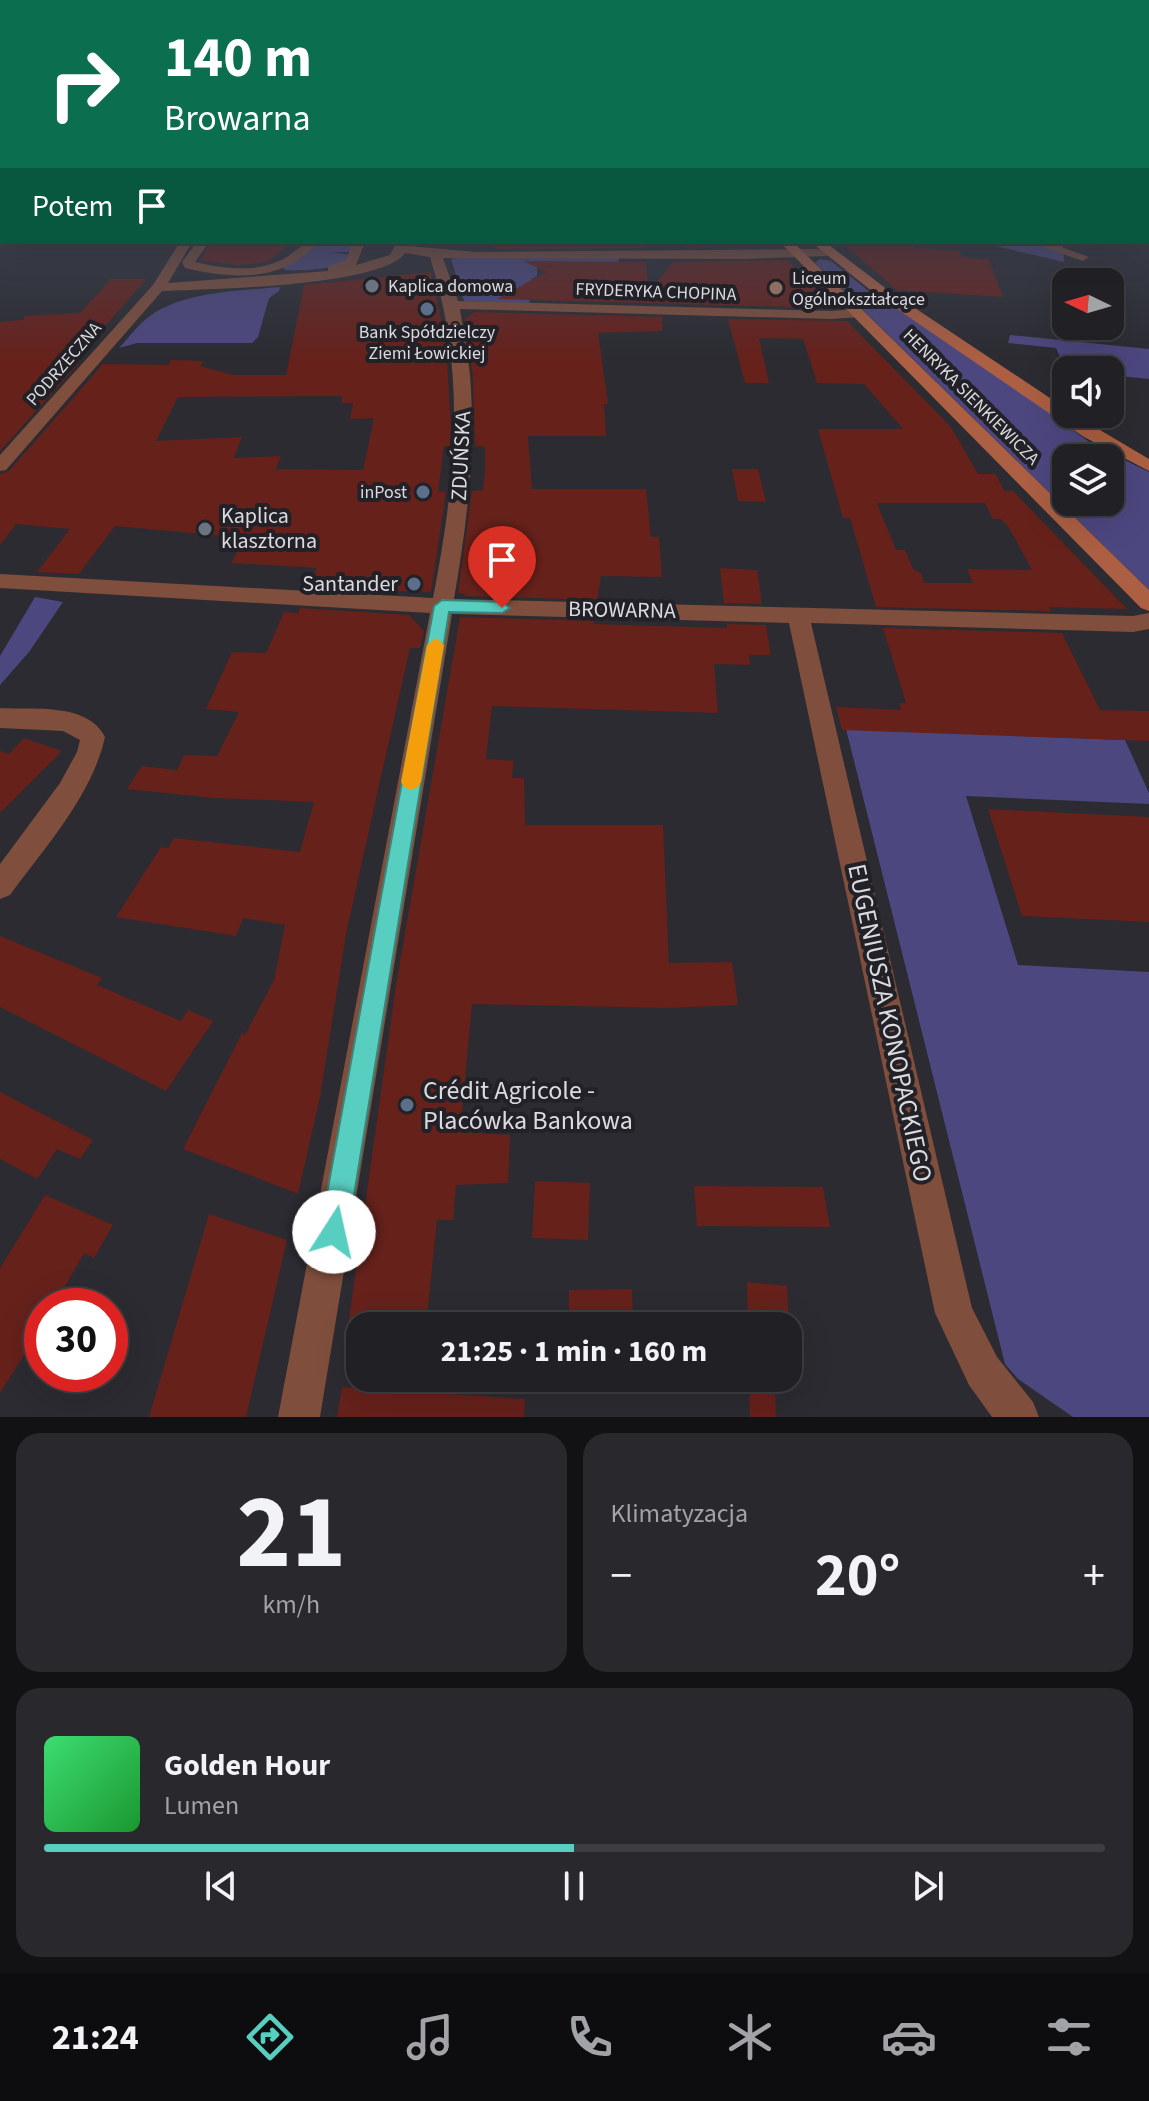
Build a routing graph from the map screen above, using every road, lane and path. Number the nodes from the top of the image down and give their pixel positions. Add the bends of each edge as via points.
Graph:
1 (310, 244) edge
2 (380, 244) edge
3 (1041, 244) edge
4 (194, 245) edge
5 (403, 246) edge
6 (822, 247) edge
7 (358, 248) edge
8 (792, 249) edge
9 (333, 252) dead end
10 (435, 253) junction
11 (1083, 257) dead end
12 (341, 268) junction
13 (217, 270) junction
14 (282, 271) junction
15 (206, 280) dead end
16 (158, 287) junction
17 (452, 305) junction
18 (858, 313) junction
19 (0, 466) edge
20 (1149, 466) edge
21 (0, 581) edge
22 (1149, 603) edge
23 (442, 606) junction
24 (798, 614) junction
25 (1149, 621) edge
26 (0, 718) edge
27 (0, 886) edge
28 (299, 1417) edge
29 (1018, 1417) edge

1 - 14 street
2 - 12 street via 376,259
3 - 11 street
4 - 13 street via 190,265
4 - 16 street, PODRZECZNA
5 - 10 street
5 - 14 street via 385,263 365,268
6 - 8 street, HENRYKA SIENKIEWICZA
6 - 20 street, HENRYKA SIENKIEWICZA via 880,293 997,367 1088,434
7 - 9 street
7 - 12 street
8 - 10 street
8 - 18 street, HENRYKA SIENKIEWICZA
10 - 17 street, ZDUŃSKA
12 - 14 street
13 - 14 street
13 - 15 street
14 - 16 street
16 - 19 street, PODRZECZNA
17 - 18 street, FRYDERYKA CHOPINA
17 - 23 street, ZDUŃSKA via 464,431 456,532
18 - 22 street, HENRYKA SIENKIEWICZA
21 - 23 street, BROWARNA
23 - 24 street, BROWARNA
23 - 28 street, ZDUŃSKA
24 - 25 street, BROWARNA
24 - 29 street, EUGENIUSZA KONOPACKIEGO via 954,1313 983,1371
26 - 27 street via 68,722 86,727 93,737 93,751 80,772

